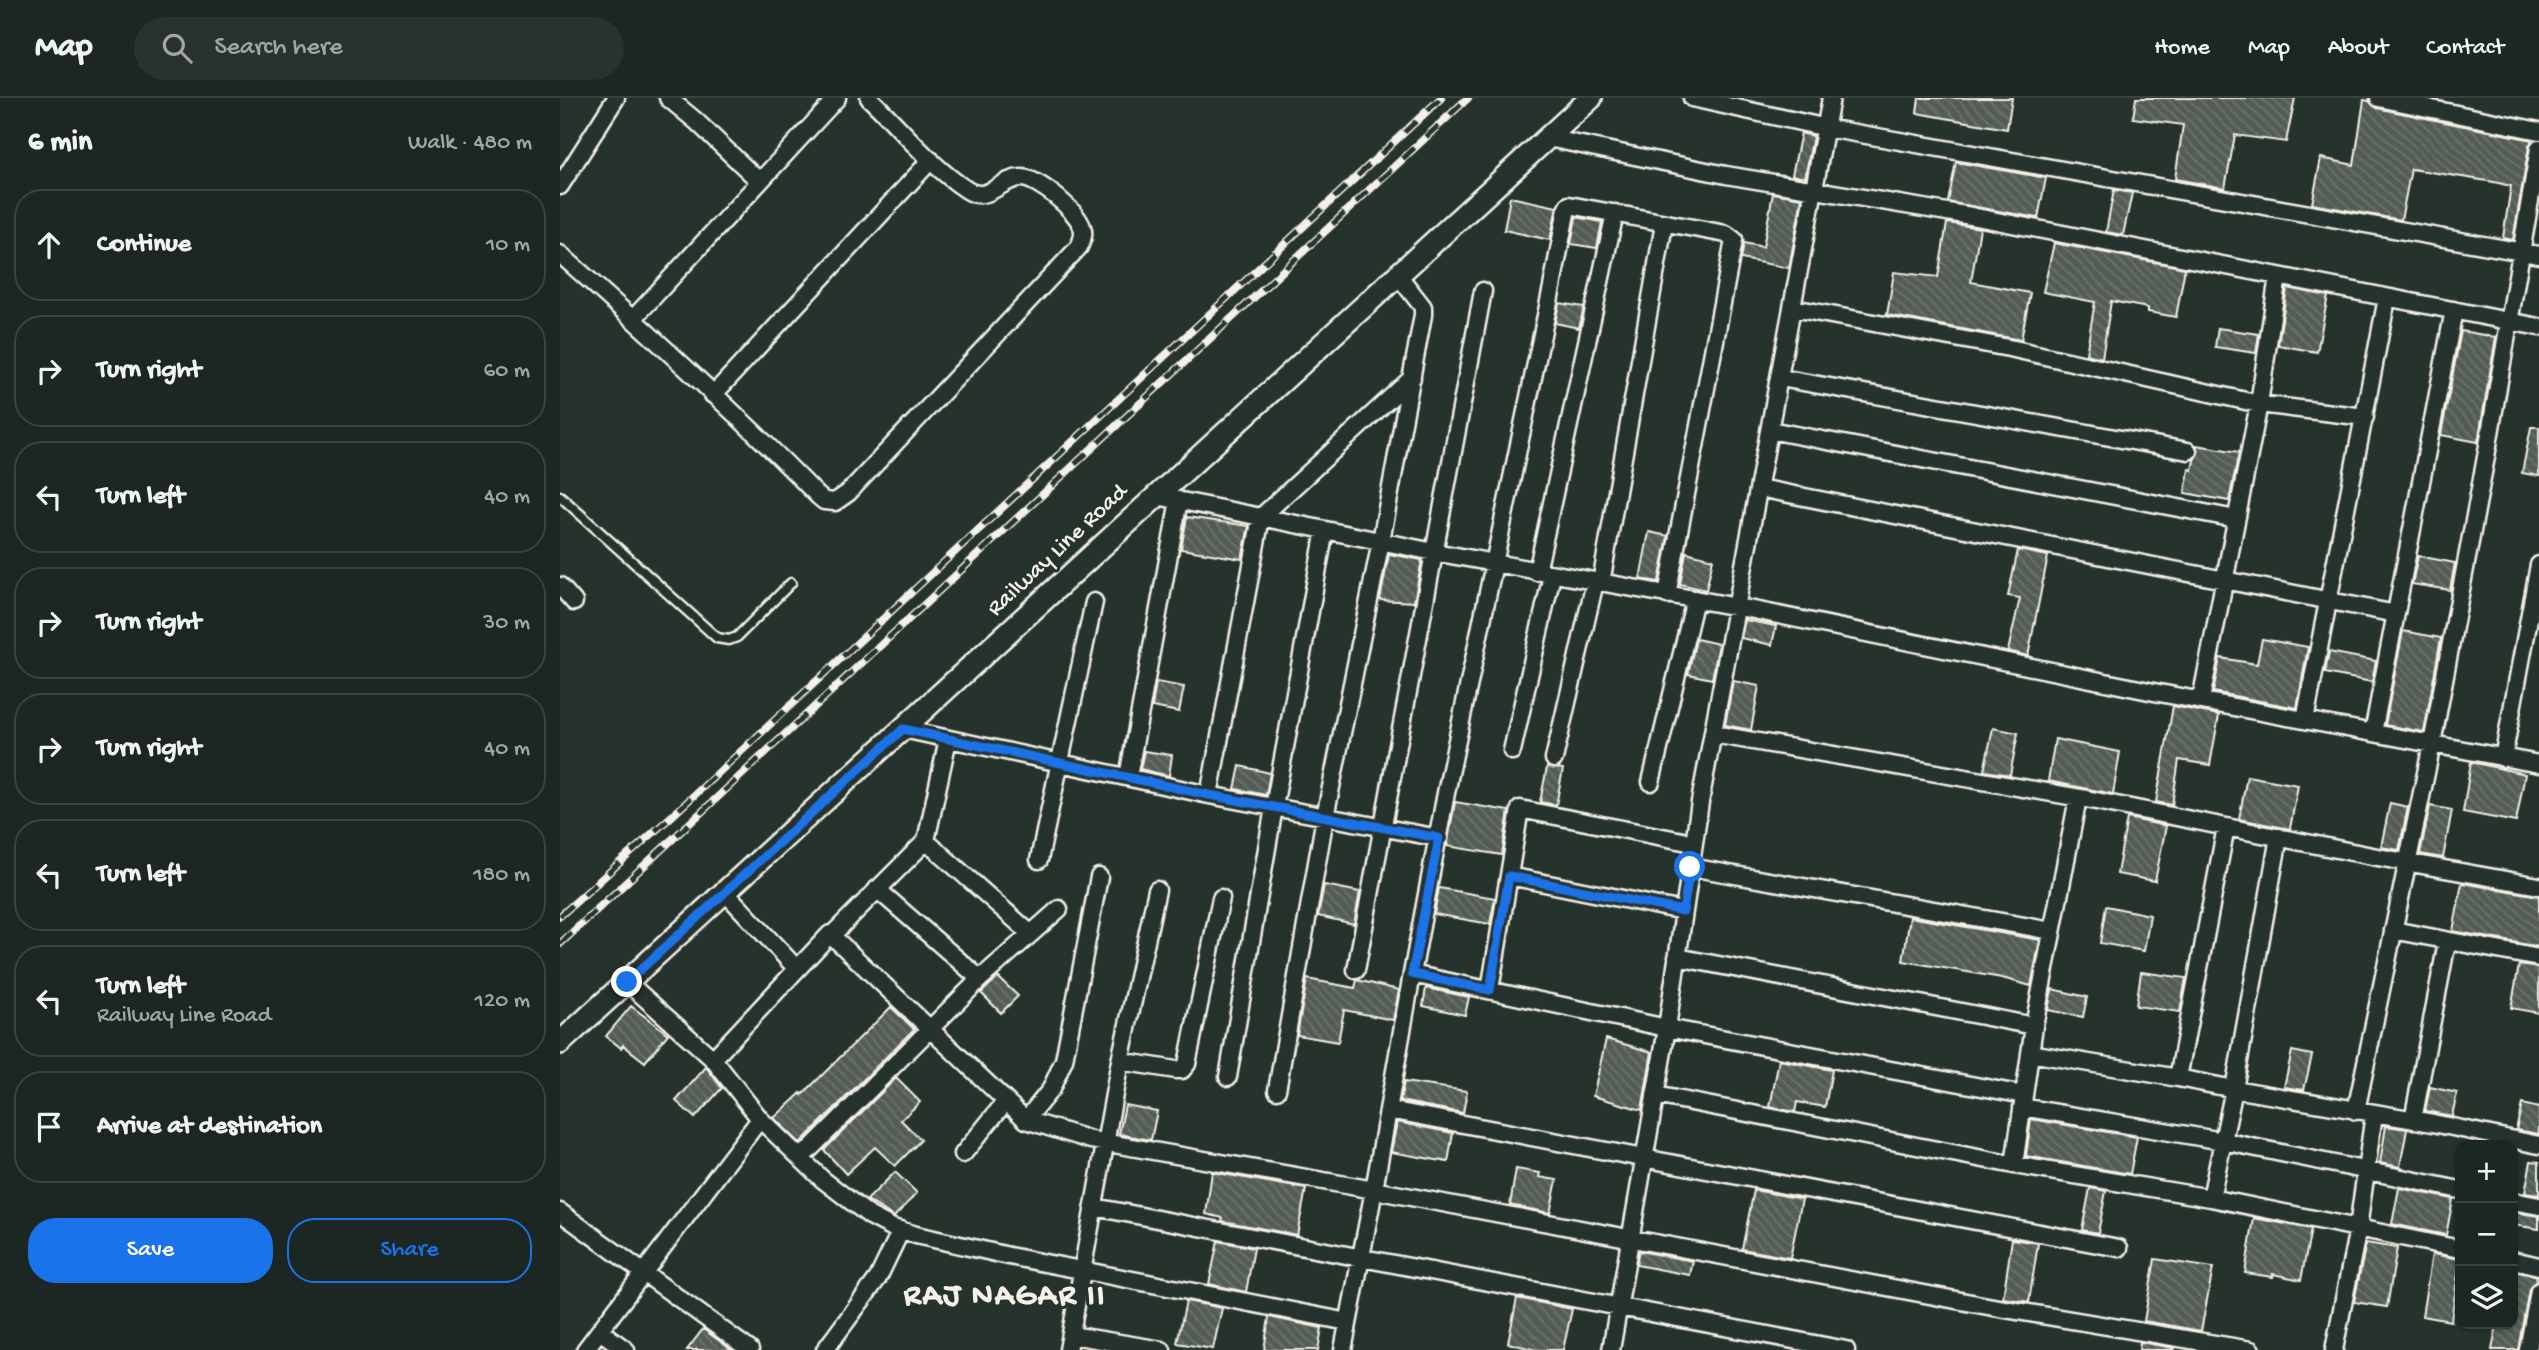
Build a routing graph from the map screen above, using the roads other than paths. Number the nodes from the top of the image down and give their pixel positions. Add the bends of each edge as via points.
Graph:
1 (668, 98) edge
2 (837, 98) edge
3 (869, 98) edge
4 (1591, 98) edge
5 (1692, 98) edge
6 (1831, 98) edge
7 (2379, 98) edge
8 (614, 99) edge
9 (1827, 128) junction
10 (2539, 131) edge
11 (1548, 138) junction
12 (2539, 148) edge
13 (931, 160) junction
14 (759, 181) junction
15 (560, 186) edge
16 (1816, 190) junction
17 (1615, 213) junction
18 (1664, 224) junction
19 (2521, 251) junction
20 (560, 254) edge
21 (2539, 255) edge
22 (1398, 275) junction
23 (2278, 276) junction
24 (1483, 291) dead end
25 (2387, 298) junction
26 (1793, 308) junction
27 (2454, 310) junction
28 (634, 319) junction
29 (2508, 321) junction
30 (2539, 327) edge
31 (1412, 378) junction
32 (1780, 378) junction
33 (713, 395) junction
34 (2259, 404) junction
35 (2365, 416) junction
36 (1770, 430) junction
37 (2188, 451) dead end
38 (1759, 488) junction
39 (560, 496) edge
40 (1157, 496) junction
41 (1179, 500) junction
42 (1261, 517) junction
43 (2236, 519) junction
44 (1325, 530) junction
45 (1381, 541) junction
46 (1434, 552) junction
47 (1495, 562) junction
48 (2539, 571) edge
49 (1544, 574) junction
50 (2225, 582) junction
51 (791, 583) dead end
52 (1598, 583) junction
53 (560, 586) edge
54 (1667, 594) junction
55 (1695, 599) junction
56 (2329, 600) junction
57 (574, 602) dead end
58 (1094, 603) dead end
59 (1737, 607) junction
60 (2396, 614) junction
61 (2201, 700) junction
62 (2305, 720) junction
63 (903, 729) junction
64 (2373, 733) junction
65 (1713, 734) junction
66 (948, 739) junction
67 (2432, 744) junction
68 (1512, 751) dead end
69 (2503, 758) junction
70 (1554, 759) dead end
71 (1060, 763) junction
72 (2539, 764) edge
73 (1128, 777) junction
74 (1651, 782) dead end
75 (1209, 795) junction
76 (2078, 798) junction
77 (1274, 807) junction
78 (1325, 817) junction
79 (2225, 827) junction
80 (1382, 828) junction
81 (2279, 837) junction
82 (1439, 838) junction
83 (926, 841) junction
84 (1693, 843) junction
85 (1039, 860) dead end
86 (2407, 862) junction
87 (1690, 867) junction
88 (1509, 876) junction
89 (1098, 877) dead end
90 (2539, 886) edge
91 (877, 889) junction
92 (1157, 890) dead end
93 (725, 892) junction
94 (1221, 898) dead end
95 (1059, 909) dead end
96 (1683, 911) junction
97 (2393, 930) junction
98 (2052, 931) junction
99 (1031, 934) junction
100 (831, 936) junction
101 (2447, 942) junction
102 (1677, 957) junction
103 (2539, 958) edge
104 (797, 969) junction
105 (1356, 970) dead end
106 (1412, 974) junction
107 (980, 979) junction
108 (627, 982) junction
109 (1490, 990) junction
110 (2034, 1026) junction
111 (929, 1028) junction
112 (1667, 1028) junction
113 (560, 1043) edge
114 (2030, 1053) junction
115 (713, 1059) junction
116 (1120, 1060) junction
117 (1228, 1077) dead end
118 (2178, 1078) junction
119 (2234, 1089) junction
120 (1277, 1090) dead end
121 (1655, 1095) junction
122 (1006, 1101) junction
123 (2023, 1101) junction
124 (1389, 1110) junction
125 (2356, 1111) junction
126 (2374, 1114) junction
127 (760, 1119) junction
128 (1026, 1120) junction
129 (2413, 1120) junction
130 (2223, 1141) junction
131 (1105, 1143) junction
132 (2539, 1145) edge
133 (963, 1154) dead end
134 (802, 1157) junction
135 (1645, 1159) junction
136 (2014, 1165) junction
137 (2367, 1170) junction
138 (2455, 1188) edge
139 (1374, 1190) junction
140 (2211, 1198) junction
141 (2518, 1202) edge
142 (2539, 1206) edge
143 (1094, 1207) junction
144 (560, 1212) edge
145 (2358, 1228) junction
146 (901, 1230) junction
147 (1631, 1240) junction
148 (2119, 1248) dead end
149 (2455, 1248) edge
150 (1361, 1258) junction
151 (2518, 1261) edge
152 (2539, 1266) edge
153 (1084, 1270) junction
154 (644, 1272) junction
155 (2539, 1291) edge
156 (1619, 1306) junction
157 (1348, 1322) junction
158 (600, 1331) junction
159 (1070, 1343) edge
160 (2185, 1345) edge
161 (586, 1350) edge
162 (626, 1350) edge
163 (750, 1350) edge
164 (825, 1350) edge
165 (1162, 1350) edge
166 (1343, 1350) edge
167 (1611, 1350) edge
168 (1846, 1350) edge
169 (2251, 1350) edge
170 (2334, 1350) edge
171 (2528, 1350) edge

1 - 14 street
2 - 14 street
3 - 13 street
4 - 11 street, Railway Line Road
5 - 9 street
6 - 9 street
7 - 10 street
8 - 15 street
9 - 16 street
9 - 19 street
11 - 16 street
11 - 22 street, Railway Line Road
12 - 19 street
13 - 33 street
13 - 33 street via 979,195 1014,179 1040,184 1082,225 1079,247 835,502 818,496
14 - 28 street
16 - 23 street
16 - 26 street
17 - 18 street
17 - 47 street via 1567,208
17 - 49 street
18 - 52 street
18 - 54 street via 1726,234 1734,240
19 - 21 street
19 - 29 street
20 - 28 street
22 - 31 street via 1423,307
22 - 40 street, Railway Line Road
23 - 25 street
23 - 34 street
24 - 46 street
25 - 27 street
25 - 35 street
26 - 32 street
26 - 34 street via 2014,349
27 - 29 street
27 - 60 street
28 - 33 street
29 - 30 street
29 - 67 street
31 - 42 street
31 - 45 street
32 - 36 street
32 - 37 street
34 - 35 street
34 - 43 street
35 - 56 street
36 - 38 street
36 - 43 street
38 - 50 street
38 - 59 street
39 - 51 lane via 717,638 737,637
40 - 41 street
40 - 63 street, Railway Line Road
41 - 42 street
41 - 73 street
42 - 44 street
42 - 75 street
43 - 50 street
44 - 45 street
44 - 77 street
45 - 46 street
45 - 78 street
46 - 47 street
46 - 80 street
47 - 49 street
47 - 82 street
48 - 69 street
49 - 52 street
49 - 68 street
50 - 56 street
50 - 61 street
52 - 54 street
52 - 70 street
53 - 57 street
54 - 55 street
55 - 59 street
55 - 74 street
56 - 60 street
56 - 62 street
58 - 71 street
59 - 61 street
59 - 65 street
60 - 64 street
61 - 62 street
62 - 64 street
63 - 66 street
63 - 93 street, Railway Line Road
64 - 67 street
65 - 76 street
65 - 84 street
66 - 71 street
66 - 83 street
67 - 69 street
67 - 86 street
69 - 72 street
71 - 73 street
71 - 85 street
73 - 75 street
75 - 77 street
76 - 79 street
76 - 98 street
77 - 78 street
77 - 117 street
78 - 80 street
78 - 120 street
79 - 81 street
79 - 118 street
80 - 82 street
80 - 105 street
81 - 86 street
81 - 119 street
82 - 106 street
83 - 91 street
83 - 99 street
84 - 87 street
84 - 88 street via 1520,809
86 - 90 street
86 - 97 street
87 - 96 street
87 - 98 street
88 - 96 street
88 - 109 street
89 - 128 street via 1064,1060 1051,1089
91 - 100 street
91 - 107 street
92 - 116 street
93 - 104 street
93 - 108 street, Railway Line Road
94 - 116 street via 1187,1064 1176,1070
95 - 99 street
96 - 102 street
97 - 101 street
97 - 125 street
98 - 110 street
99 - 107 street
100 - 104 street
100 - 111 street
101 - 103 street
101 - 129 street
102 - 110 street
102 - 112 street
104 - 115 street
106 - 109 street
106 - 124 street
107 - 111 street
108 - 113 street, Railway Line Road
108 - 115 street
109 - 112 street
110 - 114 street
111 - 122 street
111 - 134 street
112 - 121 street
112 - 123 street
114 - 118 street
114 - 123 street
115 - 127 street
116 - 131 street
118 - 119 street
119 - 125 street
119 - 130 street
121 - 135 street
121 - 136 street
122 - 128 street
122 - 133 street
123 - 130 street
123 - 136 street
124 - 135 street
124 - 139 street
125 - 126 street
126 - 129 street
126 - 137 street
127 - 134 street
127 - 154 street
128 - 131 street
129 - 132 street
130 - 137 street
130 - 140 street
131 - 139 street
131 - 143 street
134 - 146 street via 870,1216
135 - 147 street
135 - 148 street
136 - 140 street
137 - 138 street
137 - 145 street
139 - 147 street
139 - 150 street
140 - 145 street
141 - 142 street
143 - 150 street
143 - 153 street
144 - 154 street
145 - 149 street
145 - 170 street
146 - 153 street
146 - 164 street via 877,1278
147 - 156 street
147 - 160 street
150 - 156 street
150 - 157 street
151 - 152 street
153 - 157 street
153 - 159 street
154 - 158 street
154 - 163 street
155 - 171 street
156 - 167 street
156 - 168 street
157 - 166 street
158 - 161 street
158 - 162 street
159 - 165 street
160 - 169 street

